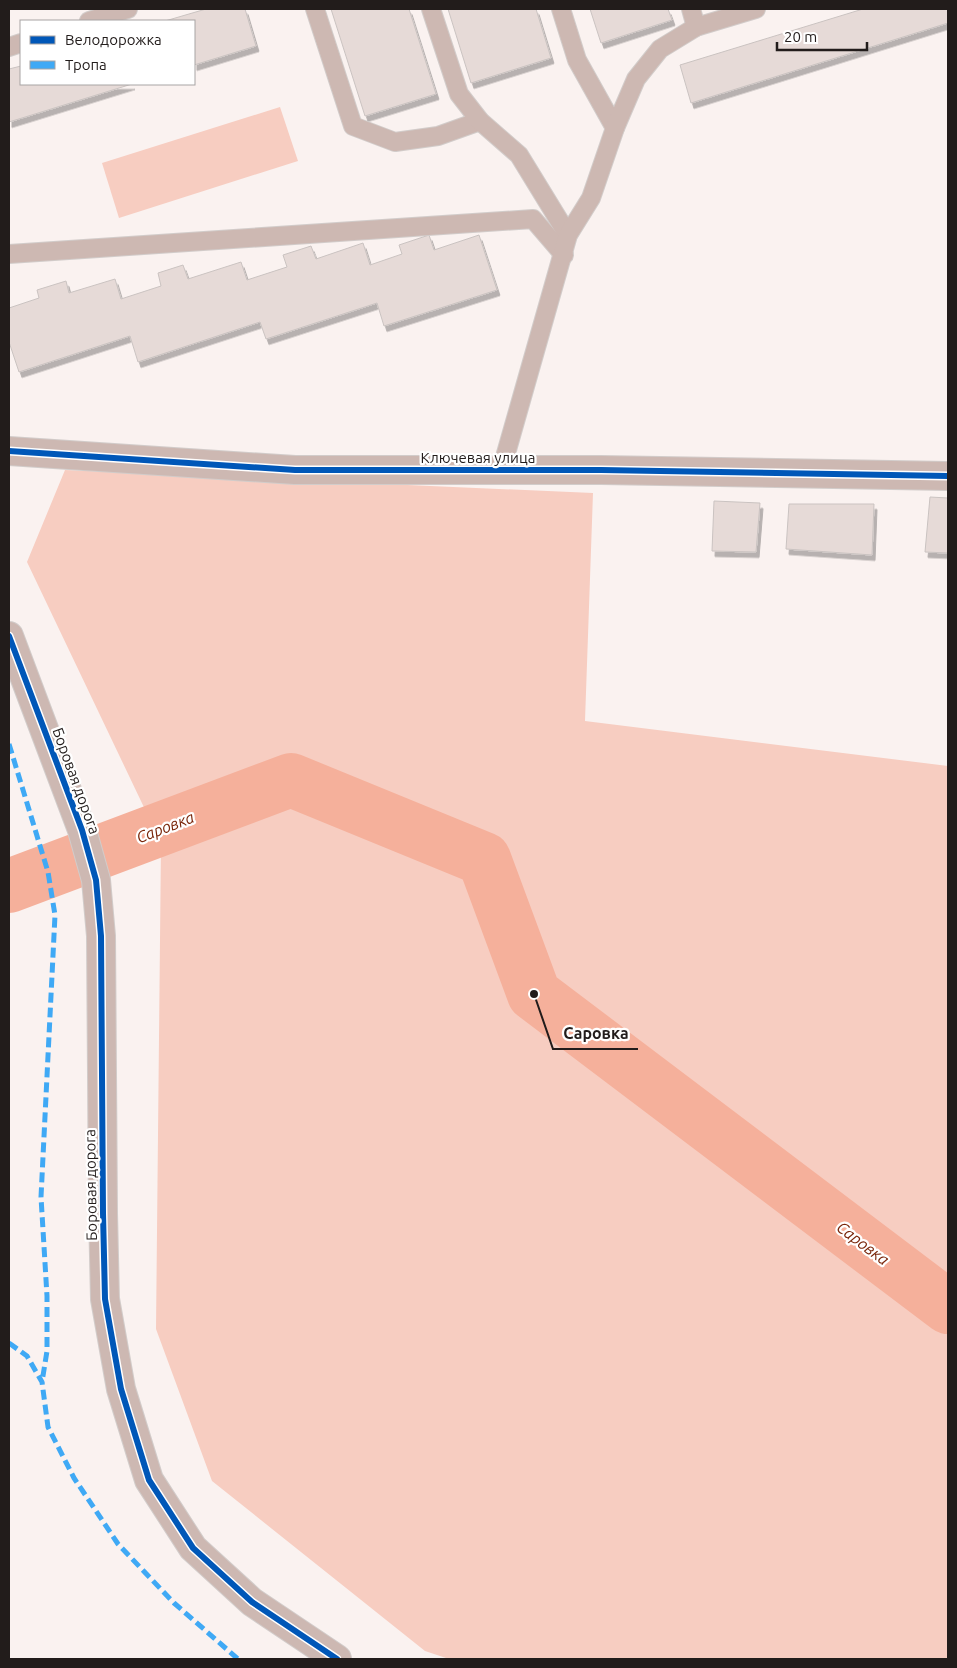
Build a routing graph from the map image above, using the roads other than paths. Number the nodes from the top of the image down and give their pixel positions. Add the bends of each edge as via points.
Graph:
1 (128, 9) edge
2 (315, 9) edge
3 (431, 9) edge
4 (561, 9) edge
5 (690, 9) edge
6 (756, 9) edge
7 (92, 20) edge
8 (696, 26) junction
9 (480, 120) junction
10 (615, 128) junction
11 (568, 235) junction
12 (9, 254) edge
13 (564, 254) junction
14 (9, 451) edge
15 (502, 471) junction
16 (948, 476) edge
17 (9, 636) edge
18 (337, 1659) edge

1 - 7 lane
2 - 9 lane via 353,126 395,142 438,136
3 - 9 lane via 459,94
4 - 10 lane via 577,60
5 - 8 lane
6 - 8 lane
8 - 10 lane via 660,50 636,79
9 - 11 lane via 519,154
10 - 11 lane via 591,198
11 - 13 lane
12 - 13 lane via 533,219
13 - 15 lane
14 - 15 street, Ключевая улица via 295,470
15 - 16 street, Ключевая улица
17 - 18 street, Боровая дорога via 82,830 96,880 101,936 105,1299 121,1389 149,1480 193,1548 252,1602

